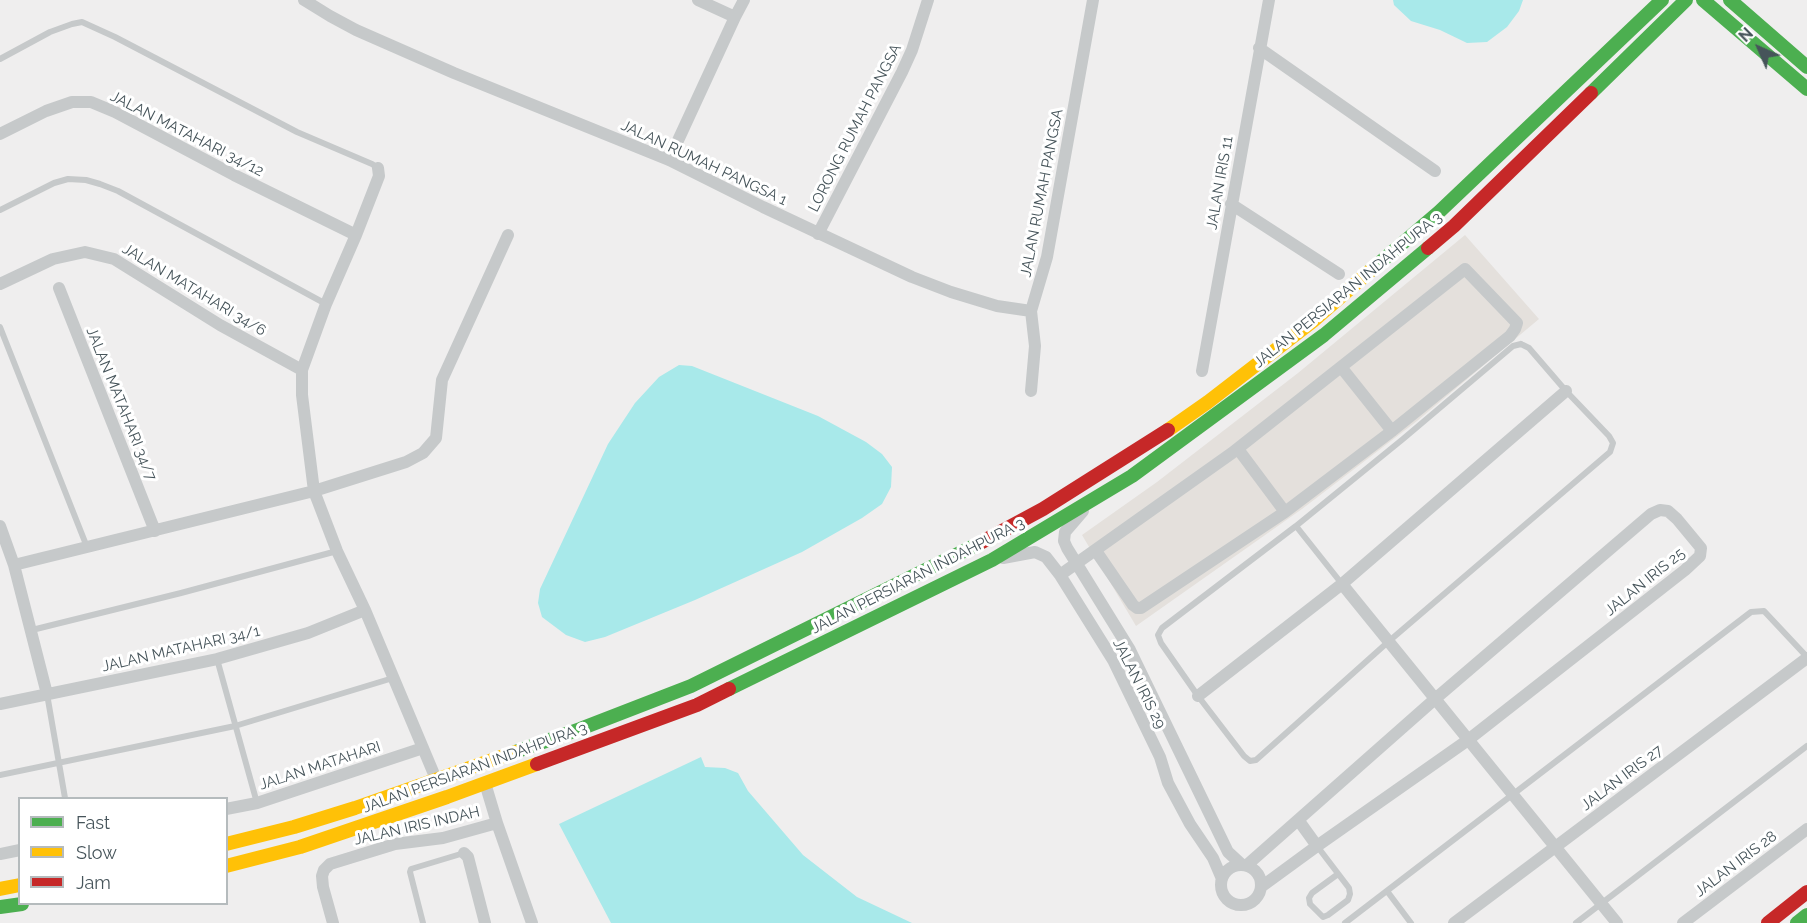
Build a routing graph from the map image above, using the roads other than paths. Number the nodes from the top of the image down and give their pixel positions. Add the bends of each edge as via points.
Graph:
1 (304, 0) edge
2 (698, 0) edge
3 (744, 0) edge
4 (928, 0) edge
5 (1093, 0) edge
6 (1269, 0) edge
7 (1662, 0) edge
8 (1686, 0) edge
9 (1703, 0) edge
10 (1730, 0) edge
11 (735, 17) junction
12 (1259, 48) junction
13 (0, 59) edge
14 (1807, 67) edge
15 (1807, 88) edge
16 (0, 134) edge
17 (669, 160) junction
18 (378, 168) joint
19 (1435, 171) dead end
20 (1231, 204) junction
21 (0, 210) edge
22 (818, 234) junction
23 (356, 235) junction
24 (508, 235) dead end
25 (1339, 274) dead end
26 (0, 284) edge
27 (59, 288) dead end
28 (326, 304) junction
29 (1031, 311) junction
30 (0, 327) edge
31 (1341, 367) junction
32 (302, 370) junction
33 (1202, 371) dead end
34 (1031, 391) dead end
35 (1566, 391) junction
36 (1392, 431) junction
37 (1238, 449) junction
38 (314, 491) junction
39 (1089, 503) junction
40 (1285, 512) junction
41 (0, 526) edge
42 (1296, 526) junction
43 (155, 531) junction
44 (87, 547) junction
45 (337, 551) junction
46 (1096, 551) junction
47 (992, 560) junction
48 (1077, 564) junction
49 (14, 565) junction
50 (1060, 575) junction
51 (1342, 584) junction
52 (365, 610) junction
53 (32, 630) junction
54 (1389, 642) junction
55 (1807, 658) edge
56 (217, 659) junction
57 (394, 677) junction
58 (47, 694) junction
59 (1198, 696) junction
60 (1435, 699) junction
61 (0, 704) edge
62 (235, 726) junction
63 (1468, 740) junction
64 (1807, 746) edge
65 (423, 748) junction
66 (59, 762) junction
67 (0, 775) edge
68 (436, 779) junction
69 (485, 783) junction
70 (1512, 795) junction
71 (65, 797) edge
72 (257, 803) junction
73 (228, 810) edge
74 (1299, 821) junction
75 (497, 823) junction
76 (1807, 830) edge
77 (228, 844) edge
78 (1317, 846) junction
79 (1555, 847) junction
80 (18, 850) edge
81 (464, 853) joint
82 (0, 854) edge
83 (228, 865) edge
84 (1244, 865) junction
85 (1338, 873) junction
86 (1222, 879) junction
87 (18, 885) edge
88 (1262, 887) junction
89 (0, 889) edge
90 (1387, 891) junction
91 (1807, 892) edge
92 (18, 904) edge
93 (1601, 904) junction
94 (0, 907) edge
95 (1807, 915) edge
96 (333, 923) edge
97 (423, 923) edge
98 (485, 923) edge
99 (532, 923) edge
100 (1345, 923) edge
101 (1411, 923) edge
102 (1454, 923) edge
103 (1576, 923) edge
104 (1617, 923) edge
105 (1683, 923) edge
106 (1768, 923) edge
107 (1797, 923) edge

1 - 17 street, JALAN RUMAH PANGSA 1 via 356,30 444,69
2 - 11 street
3 - 11 street
4 - 22 street, LORONG RUMAH PANGSA via 902,72
5 - 29 street, JALAN RUMAH PANGSA via 1047,257
6 - 12 street, JALAN IRIS 11
7 - 68 main road, JALAN PERSIARAN INDAHPURA 3 via 1350,291 1208,402 1122,460 981,543 691,686
8 - 39 main road, JALAN PERSIARAN INDAHPURA 3 via 1454,226 1405,268 1282,367
9 - 15 main road
10 - 14 main road
11 - 17 street
12 - 19 street
12 - 20 street, JALAN IRIS 11
13 - 18 lane via 50,32 82,22 297,132
16 - 23 street, JALAN MATAHARI 34/12 via 72,102 91,102
17 - 22 street, JALAN RUMAH PANGSA 1
18 - 23 street via 379,176
20 - 25 street
20 - 33 street, JALAN IRIS 11
21 - 28 lane via 68,178 100,184
22 - 29 street, JALAN RUMAH PANGSA 1 via 951,292
23 - 28 street
24 - 38 street via 442,380 436,438 423,453 406,462
26 - 32 street, JALAN MATAHARI 34/6 via 53,259 86,252 114,259
27 - 43 street, JALAN MATAHARI 34/7
28 - 32 street
29 - 34 street, JALAN RUMAH PANGSA via 1035,346
30 - 44 lane
31 - 36 street
31 - 36 street via 1465,269 1517,323 1510,336
31 - 37 street
32 - 38 street
35 - 42 lane via 1529,348 1513,346
35 - 51 street
35 - 54 lane via 1609,436 1613,443 1610,452
36 - 40 street
37 - 40 street
37 - 46 street
38 - 43 street
38 - 45 street
39 - 47 main road, JALAN PERSIARAN INDAHPURA 3
39 - 48 street, JALAN IRIS 29 via 1065,532 1064,541
40 - 46 street via 1141,608 1133,605
41 - 49 street
42 - 51 lane
42 - 59 lane via 1162,628 1158,635 1161,643
43 - 44 street
44 - 49 street
45 - 52 street
45 - 53 lane
46 - 48 street
47 - 50 street, JALAN IRIS 29 via 1035,552 1046,557
47 - 69 main road, JALAN PERSIARAN INDAHPURA 3 via 697,705
48 - 50 street
48 - 84 street, JALAN IRIS 29 via 1130,650 1228,852
49 - 53 street
50 - 86 street, JALAN IRIS 29 via 1113,660 1160,757 1168,783
51 - 54 street
51 - 59 street
52 - 56 street, JALAN MATAHARI 34/1 via 308,633
52 - 57 street
53 - 58 street
54 - 59 lane via 1256,760 1244,756
54 - 60 street
55 - 70 lane via 1764,611 1751,612
55 - 79 street, JALAN IRIS 27
56 - 58 street, JALAN MATAHARI 34/1
56 - 62 lane
57 - 62 lane
57 - 65 street
58 - 61 street, JALAN MATAHARI 34/1
58 - 66 lane
60 - 63 street
60 - 63 street, JALAN IRIS 25 via 1651,514 1668,511 1696,541 1701,556 1685,570
60 - 74 street, JALAN IRIS 25
62 - 66 lane
62 - 72 lane
63 - 70 street
63 - 78 street, JALAN IRIS 25
64 - 93 lane
65 - 68 street
65 - 72 street, JALAN MATAHARI
66 - 67 lane
66 - 71 lane
68 - 77 main road, JALAN PERSIARAN INDAHPURA 3 via 294,827
69 - 75 street, JALAN IRIS INDAH
69 - 83 main road, JALAN PERSIARAN INDAHPURA 3 via 300,847
70 - 79 street
70 - 90 lane
72 - 73 street, JALAN MATAHARI
74 - 78 street
74 - 84 street, JALAN IRIS 25
75 - 96 street, JALAN IRIS INDAH via 443,838 395,844 330,864 322,876
75 - 99 street
76 - 105 street, JALAN IRIS 28
78 - 85 lane
78 - 88 street, JALAN IRIS 25
79 - 93 street
79 - 102 street, JALAN IRIS 27
80 - 82 street
81 - 97 lane via 411,869
81 - 98 street
84 - 86 street via 1232,867
84 - 88 street via 1257,872
85 - 85 lane via 1349,888 1348,900 1323,917 1309,898
86 - 88 street via 1222,892 1236,904 1249,903
87 - 89 main road
90 - 100 lane
90 - 101 lane
91 - 106 main road
92 - 94 main road
93 - 103 lane
93 - 104 street
95 - 107 main road

